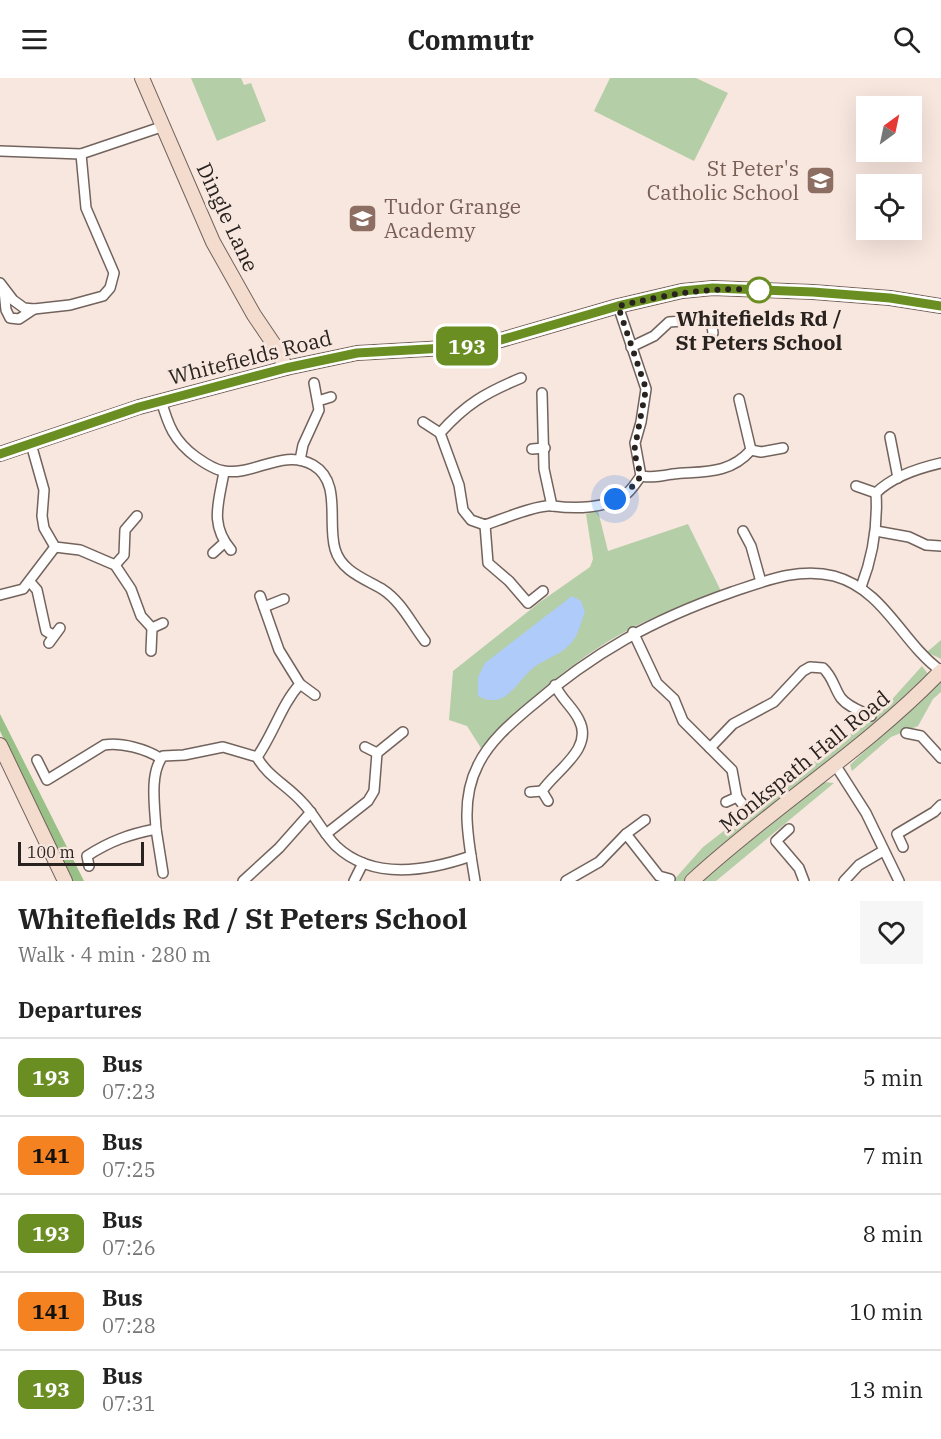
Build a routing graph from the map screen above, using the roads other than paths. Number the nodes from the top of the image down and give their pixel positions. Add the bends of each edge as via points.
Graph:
1 (142, 78) edge
2 (164, 126) junction
3 (0, 151) edge
4 (81, 154) junction
5 (2, 286) edge
6 (618, 306) junction
7 (941, 306) edge
8 (34, 309) junction
9 (725, 318) dead end
10 (711, 319) junction
11 (713, 333) dead end
12 (632, 347) junction
13 (286, 368) junction
14 (521, 378) dead end
15 (314, 383) dead end
16 (542, 393) dead end
17 (330, 397) dead end
18 (739, 399) dead end
19 (161, 400) junction
20 (318, 401) junction
21 (753, 412) dead end
22 (742, 413) junction
23 (423, 422) dead end
24 (440, 433) junction
25 (890, 437) dead end
26 (31, 444) junction
27 (545, 448) junction
28 (783, 448) dead end
29 (532, 449) dead end
30 (751, 450) junction
31 (0, 454) edge
32 (300, 460) junction
33 (941, 463) edge
34 (224, 472) junction
35 (641, 476) junction
36 (898, 478) junction
37 (856, 486) dead end
38 (876, 493) junction
39 (552, 506) junction
40 (137, 516) dead end
41 (485, 525) junction
42 (114, 528) dead end
43 (125, 530) junction
44 (743, 531) dead end
45 (876, 531) junction
46 (760, 542) dead end
47 (751, 546) junction
48 (941, 546) edge
49 (55, 547) junction
50 (213, 553) dead end
51 (115, 564) junction
52 (30, 582) junction
53 (761, 582) junction
54 (861, 587) junction
55 (543, 591) dead end
56 (0, 595) edge
57 (260, 596) dead end
58 (284, 599) dead end
59 (528, 603) junction
60 (264, 607) junction
61 (520, 610) dead end
62 (163, 623) dead end
63 (152, 628) junction
64 (415, 628) junction
65 (633, 632) junction
66 (54, 636) dead end
67 (408, 638) dead end
68 (425, 641) dead end
69 (152, 651) dead end
70 (941, 671) edge
71 (300, 684) junction
72 (555, 685) junction
73 (315, 695) dead end
74 (861, 711) junction
75 (871, 716) dead end
76 (855, 720) dead end
77 (923, 724) dead end
78 (403, 732) dead end
79 (906, 733) dead end
80 (921, 736) junction
81 (0, 745) edge
82 (365, 747) dead end
83 (710, 748) junction
84 (377, 753) junction
85 (257, 757) junction
86 (160, 758) junction
87 (941, 758) edge
88 (37, 760) dead end
89 (836, 766) junction
90 (5, 768) edge
91 (542, 791) junction
92 (530, 792) dead end
93 (737, 797) junction
94 (548, 801) dead end
95 (726, 802) dead end
96 (941, 805) edge
97 (747, 810) dead end
98 (310, 812) junction
99 (645, 820) dead end
100 (889, 826) dead end
101 (156, 829) junction
102 (789, 829) dead end
103 (327, 834) junction
104 (626, 834) junction
105 (767, 834) dead end
106 (897, 834) junction
107 (776, 841) junction
108 (903, 847) dead end
109 (883, 851) junction
110 (471, 856) junction
111 (363, 863) junction
112 (89, 866) dead end
113 (163, 873) dead end
114 (658, 878) edge
115 (670, 879) dead end
116 (65, 881) edge
117 (243, 881) edge
118 (354, 881) edge
119 (476, 881) edge
120 (566, 881) edge
121 (692, 881) edge
122 (804, 881) edge
123 (844, 881) edge
124 (899, 881) edge

1 - 2 street, Dingle Lane
2 - 4 street
2 - 13 street, Dingle Lane via 213,242
3 - 4 street
4 - 8 street via 86,208 114,273 113,280 103,296
5 - 8 street via 19,304
5 - 8 street via 10,318 19,319
6 - 7 street, Whitefields Road via 713,288 890,298
6 - 12 street
6 - 13 street, Whitefields Road via 480,346 357,353
9 - 10 street
10 - 11 street
10 - 12 street via 669,322 654,336
12 - 35 street via 646,389 634,452
13 - 19 street, Whitefields Road
14 - 24 street via 484,394 459,411
15 - 20 street
16 - 27 street
17 - 20 street
18 - 22 street
19 - 26 street, Whitefields Road
19 - 34 street via 169,427 180,444
20 - 32 street via 320,410
21 - 22 street
22 - 30 street
23 - 24 street
24 - 41 street via 459,485 463,510 471,520
25 - 36 street
26 - 31 street, Whitefields Road
26 - 49 street via 44,490 44,528
27 - 29 street
27 - 39 street via 544,469
28 - 30 street
30 - 35 street via 727,468 709,473
32 - 34 street via 274,461
32 - 64 street via 319,470 330,485 335,550 343,563 398,602
33 - 36 street
34 - 50 street via 216,518 219,535 227,546
35 - 39 street via 626,494 604,503 565,509
36 - 38 street
37 - 38 street
38 - 45 street
39 - 41 street
40 - 43 street
41 - 59 street via 488,563
42 - 43 street
43 - 51 street via 124,555
44 - 47 street
45 - 48 street
45 - 54 street
46 - 47 street
47 - 53 street
49 - 51 street via 80,550
49 - 52 street
51 - 63 street via 131,589 141,616
52 - 56 street via 15,592
52 - 66 street via 37,590 46,631
53 - 54 street via 811,573 835,576
53 - 65 street via 686,608
54 - 70 street via 890,613 917,649
55 - 59 street
57 - 60 street
58 - 60 street
59 - 61 street
60 - 71 street via 279,650
62 - 63 street
63 - 69 street
64 - 67 street
64 - 68 street
65 - 72 street
65 - 83 street via 657,683 674,699 683,720
70 - 89 street, Monkspath Hall Road via 887,724
71 - 73 street
71 - 85 street via 285,703 276,728
72 - 91 street via 560,698 580,720 584,734 577,751
72 - 110 street via 511,723 478,765 466,814
74 - 75 street
74 - 76 street
74 - 83 street via 840,696 823,668 810,667 774,702 733,724
77 - 80 street
78 - 84 street
79 - 80 street
80 - 87 street
81 - 90 street
82 - 84 street
83 - 93 street via 732,770
84 - 103 street via 374,791 368,801
85 - 86 street via 223,747
85 - 98 street via 262,767
86 - 88 street via 114,743 104,745 49,785
86 - 101 street via 154,792
89 - 109 street via 866,813
89 - 121 street, Monkspath Hall Road via 781,805
90 - 116 street
91 - 92 street
91 - 94 street
93 - 95 street
93 - 97 street
96 - 106 street
98 - 103 street
98 - 117 street
99 - 104 street
100 - 106 street
101 - 112 street via 124,835 100,847 87,856
101 - 113 street
102 - 107 street
103 - 111 street via 336,846
104 - 114 street
104 - 120 street via 599,862
105 - 107 street
106 - 108 street
107 - 122 street via 799,868
109 - 123 street via 859,865
109 - 124 street
110 - 111 street via 399,871
110 - 119 street
111 - 118 street
114 - 115 street

